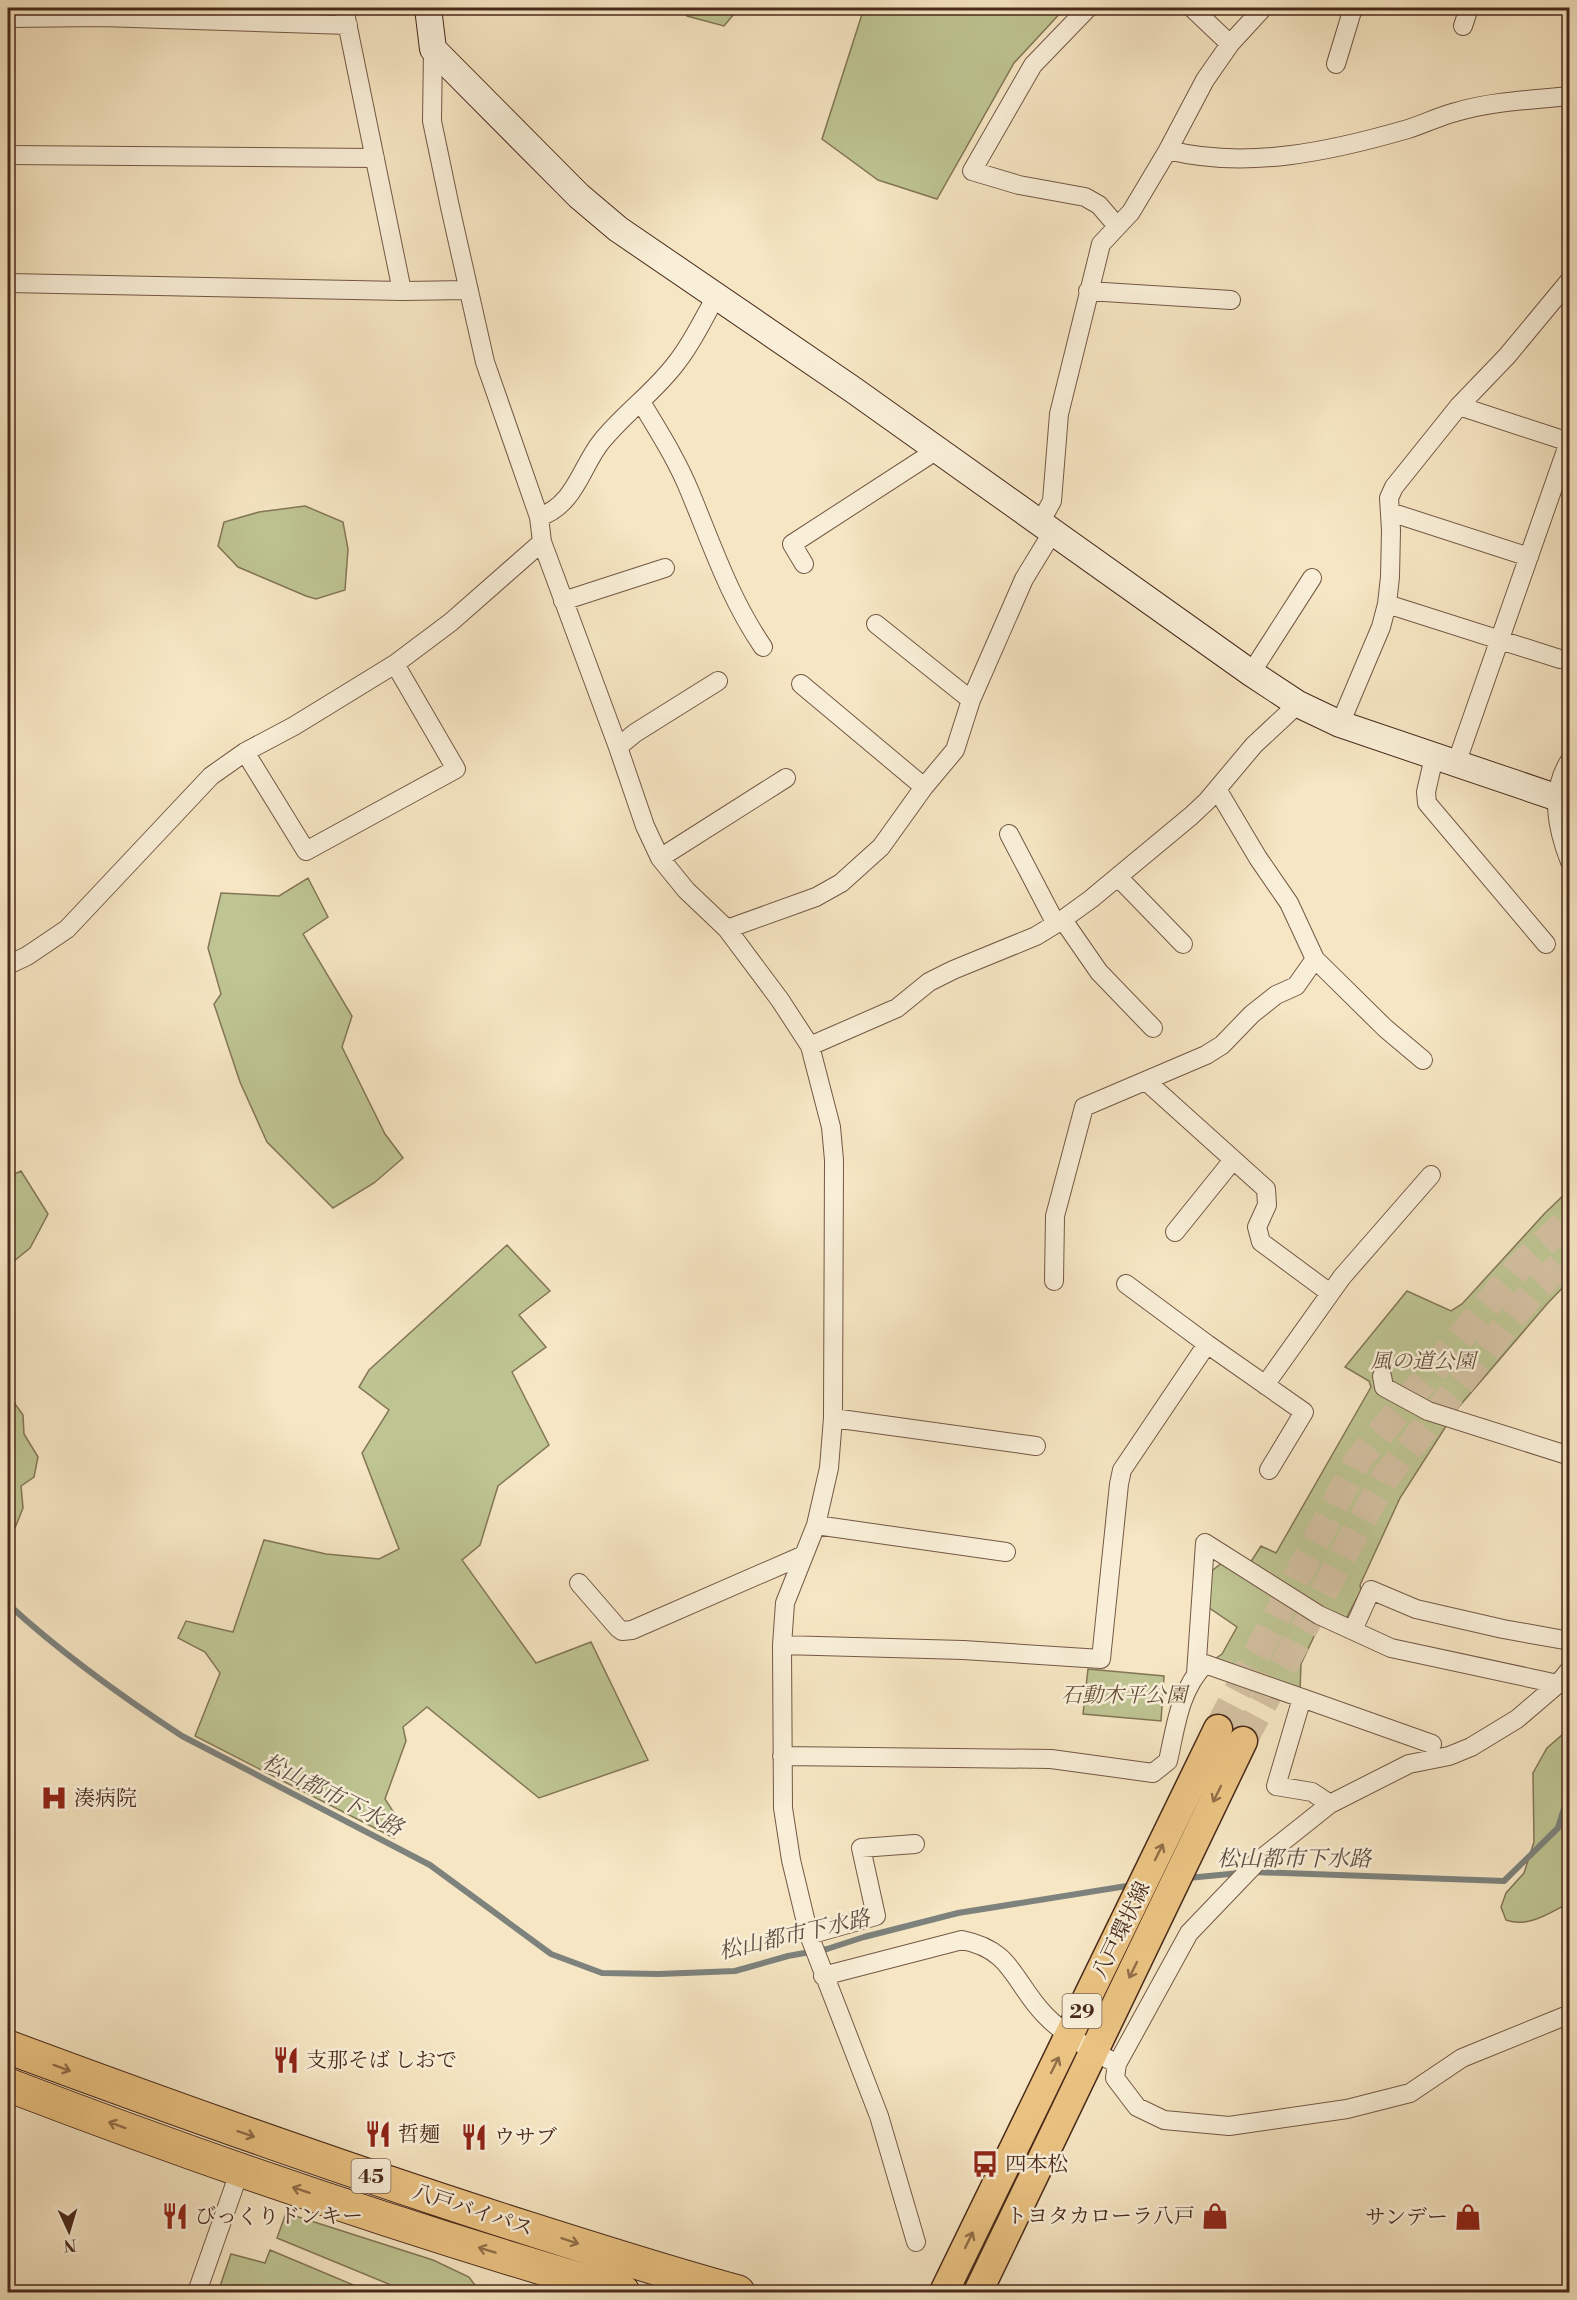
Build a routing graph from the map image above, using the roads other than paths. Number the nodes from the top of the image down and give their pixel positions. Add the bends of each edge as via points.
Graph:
1 (428, 8) edge
2 (1088, 8) edge
3 (1192, 8) edge
4 (1263, 8) edge
5 (1353, 8) edge
6 (1469, 8) edge
7 (102, 12) edge
8 (215, 14) edge
9 (346, 16) edge
10 (8, 18) edge
11 (1463, 26) dead end
12 (1230, 44) junction
13 (433, 49) junction
14 (1335, 64) dead end
15 (1569, 96) edge
16 (1168, 150) junction
17 (8, 155) edge
18 (375, 158) junction
19 (1118, 226) junction
20 (1569, 280) edge
21 (8, 283) edge
22 (469, 290) junction
23 (402, 291) junction
24 (1088, 291) junction
25 (717, 295) junction
26 (1231, 300) dead end
27 (641, 402) junction
28 (1459, 406) junction
29 (937, 450) junction
30 (1390, 512) junction
31 (538, 517) junction
32 (1046, 528) junction
33 (542, 542) junction
34 (1529, 557) junction
35 (804, 564) dead end
36 (665, 568) dead end
37 (1312, 578) dead end
38 (563, 601) junction
39 (1387, 604) junction
40 (876, 624) dead end
41 (1500, 639) junction
42 (763, 647) dead end
43 (1560, 659) dead end
44 (395, 664) junction
45 (1251, 673) junction
46 (718, 681) dead end
47 (801, 684) dead end
48 (971, 700) junction
49 (1298, 704) junction
50 (1340, 724) junction
51 (618, 747) junction
52 (245, 752) junction
53 (1569, 760) edge
54 (1445, 761) junction
55 (786, 778) dead end
56 (924, 787) junction
57 (1216, 789) junction
58 (1563, 800) edge
59 (1009, 834) dead end
60 (660, 858) junction
61 (1569, 862) edge
62 (1118, 877) junction
63 (1059, 922) junction
64 (727, 929) junction
65 (1183, 944) dead end
66 (1546, 944) dead end
67 (1315, 959) junction
68 (8, 965) edge
69 (1153, 1028) dead end
70 (810, 1046) junction
71 (1423, 1060) dead end
72 (1146, 1081) junction
73 (1233, 1160) junction
74 (1431, 1175) dead end
75 (1175, 1232) dead end
76 (1054, 1281) dead end
77 (1126, 1284) dead end
78 (1330, 1293) junction
79 (1207, 1344) junction
80 (1382, 1376) dead end
81 (1265, 1385) junction
82 (833, 1418) junction
83 (1036, 1446) dead end
84 (1567, 1449) edge
85 (1269, 1470) dead end
86 (816, 1525) junction
87 (1006, 1552) dead end
88 (804, 1555) junction
89 (579, 1583) dead end
90 (1353, 1630) junction
91 (1569, 1641) edge
92 (782, 1645) junction
93 (1569, 1669) edge
94 (1196, 1674) junction
95 (1558, 1684) junction
96 (1302, 1698) junction
97 (1432, 1744) dead end
98 (782, 1755) junction
99 (1330, 1804) junction
100 (915, 1844) dead end
101 (808, 1935) junction
102 (823, 1976) junction
103 (1569, 2014) edge
104 (1070, 2036) junction
105 (8, 2048) edge
106 (1106, 2057) junction
107 (8, 2085) edge
108 (240, 2170) junction
109 (916, 2242) dead end
110 (198, 2292) edge
111 (623, 2292) edge
112 (738, 2292) edge
113 (944, 2292) edge
114 (978, 2292) edge

1 - 13 street
2 - 19 street via 1033,65 972,171 1019,185 1085,197 1099,205
3 - 12 street
4 - 12 street
5 - 14 street
6 - 11 street
7 - 8 street
7 - 10 street
8 - 9 street
9 - 18 street
12 - 16 street
13 - 22 street via 432,121
13 - 25 street via 618,229
15 - 16 street via 1456,111 1410,128 1292,154 1248,159
16 - 19 street via 1131,212
17 - 18 street
18 - 23 street
19 - 24 street via 1101,244
20 - 28 street via 1507,356
21 - 23 street
22 - 23 street
22 - 31 street via 485,362
24 - 26 street
24 - 32 street via 1059,414
25 - 27 street via 678,362
25 - 29 street
27 - 31 street via 601,442 577,486 548,514
27 - 42 street via 682,474 720,568 746,623
28 - 30 street via 1394,487 1389,498
28 - 34 street via 1569,442
29 - 32 street
29 - 35 street via 792,544
30 - 34 street
30 - 39 street
31 - 33 street
32 - 45 street
32 - 48 street
33 - 38 street
33 - 44 street via 451,622
34 - 41 street
36 - 38 street
37 - 45 street
38 - 51 street
39 - 41 street
39 - 50 street
40 - 48 street
41 - 43 street
41 - 54 street
44 - 52 street
44 - 52 street via 456,769 306,851
45 - 49 street
46 - 51 street
47 - 56 street
48 - 56 street via 955,750
49 - 50 street
49 - 57 street via 1254,745
50 - 54 street
51 - 60 street
52 - 68 street via 211,776 67,928
53 - 58 street via 1561,774
54 - 58 street
54 - 66 street via 1426,792 1427,803
55 - 60 street
56 - 64 street via 881,847 841,883 816,897
57 - 62 street via 1191,816
57 - 67 street via 1289,903
58 - 61 street via 1560,835
59 - 63 street
60 - 64 street via 686,890
62 - 63 street
62 - 65 street
63 - 69 street
63 - 70 street via 929,982 897,1008
64 - 70 street
67 - 71 street
67 - 72 street via 1296,986 1276,995 1252,1014 1222,1046
70 - 82 street via 831,1127 834,1160
72 - 73 street
72 - 76 street via 1084,1107 1055,1216
73 - 75 street
73 - 78 street via 1266,1189 1267,1205 1257,1227 1261,1242
74 - 78 street
77 - 79 street
78 - 81 street
79 - 81 street
79 - 92 street via 1122,1470 1101,1659
80 - 84 street via 1384,1387 1428,1411
81 - 85 street via 1304,1413
82 - 83 street
82 - 86 street via 829,1468
86 - 87 street
86 - 88 street
88 - 89 street via 632,1630 618,1628
88 - 92 street via 785,1603
90 - 91 street via 1371,1590 1416,1609
90 - 94 street via 1319,1615 1205,1543
90 - 95 street via 1391,1648
92 - 98 street
93 - 95 street
94 - 96 street via 1205,1664
94 - 98 street via 1181,1702 1168,1761 1153,1773 1051,1759
95 - 99 street via 1517,1719 1471,1747 1409,1764
96 - 97 street
96 - 99 street via 1276,1786 1311,1792
98 - 101 street via 783,1808
99 - 106 street via 1257,1862 1189,1933
100 - 101 street via 861,1848 876,1916
101 - 102 street
102 - 104 street via 962,1940 981,1944 1000,1955 1045,2015
102 - 109 street via 879,2115
103 - 106 street via 1462,2058 1410,2093 1347,2109 1229,2126 1164,2120 1137,2107 1115,2078
104 - 106 street
104 -> 106 main road, 八戸環状線 / 29 via 1230,1735
113 -> 104 main road, 八戸環状線 / 29
105 -> 112 highway, 八戸バイパス / 45 via 459,2206
106 - 114 main road, 八戸環状線 / 29
108 -> 107 highway, 八戸バイパス / 45
108 - 110 street
111 -> 108 highway, 八戸バイパス / 45

